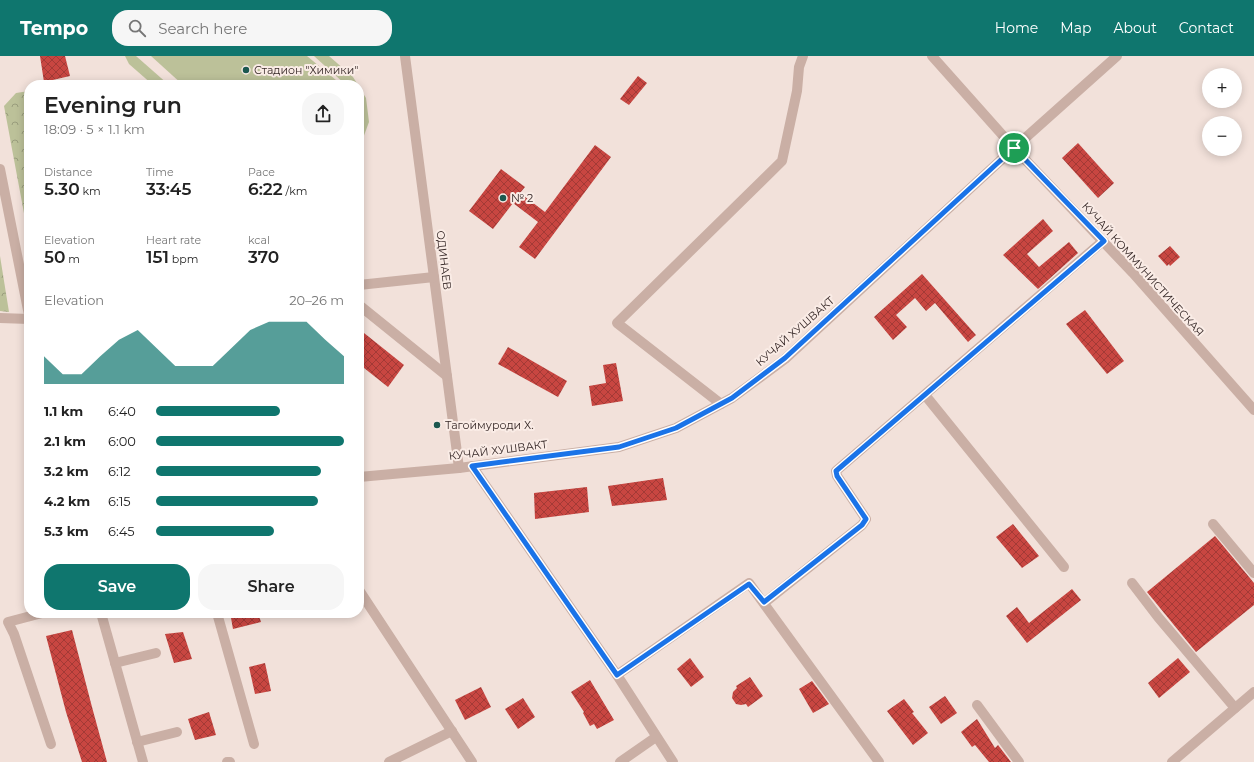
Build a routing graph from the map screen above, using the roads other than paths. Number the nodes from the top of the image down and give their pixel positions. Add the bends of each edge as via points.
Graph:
1 (405, 56) edge
2 (803, 56) edge
3 (932, 56) edge
4 (1117, 56) edge
5 (1014, 148) junction
6 (0, 169) edge
7 (1104, 241) junction
8 (434, 277) junction
9 (364, 284) edge
10 (24, 290) edge
11 (364, 309) edge
12 (0, 318) edge
13 (24, 319) edge
14 (447, 376) junction
15 (924, 395) junction
16 (721, 404) junction
17 (1254, 410) edge
18 (472, 466) junction
19 (459, 468) junction
20 (364, 477) edge
21 (1213, 524) dead end
22 (1064, 567) dead end
23 (1254, 573) edge
24 (1132, 583) dead end
25 (364, 598) edge
26 (764, 602) junction
27 (24, 618) edge
28 (102, 618) edge
29 (218, 618) edge
30 (4, 623) edge
31 (156, 653) dead end
32 (115, 663) junction
33 (617, 675) junction
34 (1254, 692) edge
35 (977, 705) dead end
36 (1235, 708) junction
37 (452, 731) junction
38 (177, 732) dead end
39 (656, 737) junction
40 (137, 742) junction
41 (51, 744) dead end
42 (254, 744) dead end
43 (142, 762) edge
44 (227, 762) edge
45 (230, 762) edge
46 (389, 762) edge
47 (472, 762) edge
48 (620, 762) edge
49 (673, 762) edge
50 (879, 762) edge
51 (1019, 762) edge
52 (1172, 762) edge

1 - 8 street, ОДИНАЕВ
2 - 16 street via 782,161 617,323
3 - 5 street, КУЧАЙ КОММУНИСТИЧЕСКАЯ
4 - 5 street, КУЧАЙ ХУШВАКТ
5 - 7 street, КУЧАЙ КОММУНИСТИЧЕСКАЯ
5 - 16 street, КУЧАЙ ХУШВАКТ via 785,358
6 - 10 street
7 - 15 street
7 - 17 street, КУЧАЙ КОММУНИСТИЧЕСКАЯ
8 - 9 street
8 - 14 street, ОДИНАЕВ
11 - 14 street
12 - 13 street
14 - 19 street, ОДИНАЕВ
15 - 22 street
15 - 26 street via 836,471 866,519 862,525
16 - 18 street, КУЧАЙ ХУШВАКТ via 676,428 619,447
18 - 19 street, КУЧАЙ ХУШВАКТ
18 - 33 street
19 - 20 street, КУЧАЙ ХУШВАКТ
21 - 23 street
24 - 36 street
25 - 37 street
26 - 33 street via 749,584
26 - 50 street
27 - 30 street
28 - 32 street
29 - 42 street
30 - 41 street via 14,634
31 - 32 street
32 - 40 street
33 - 39 street
34 - 36 street
35 - 51 street
36 - 52 street
37 - 46 street
37 - 47 street
38 - 40 street
39 - 48 street
39 - 49 street
40 - 43 street
44 - 45 street

